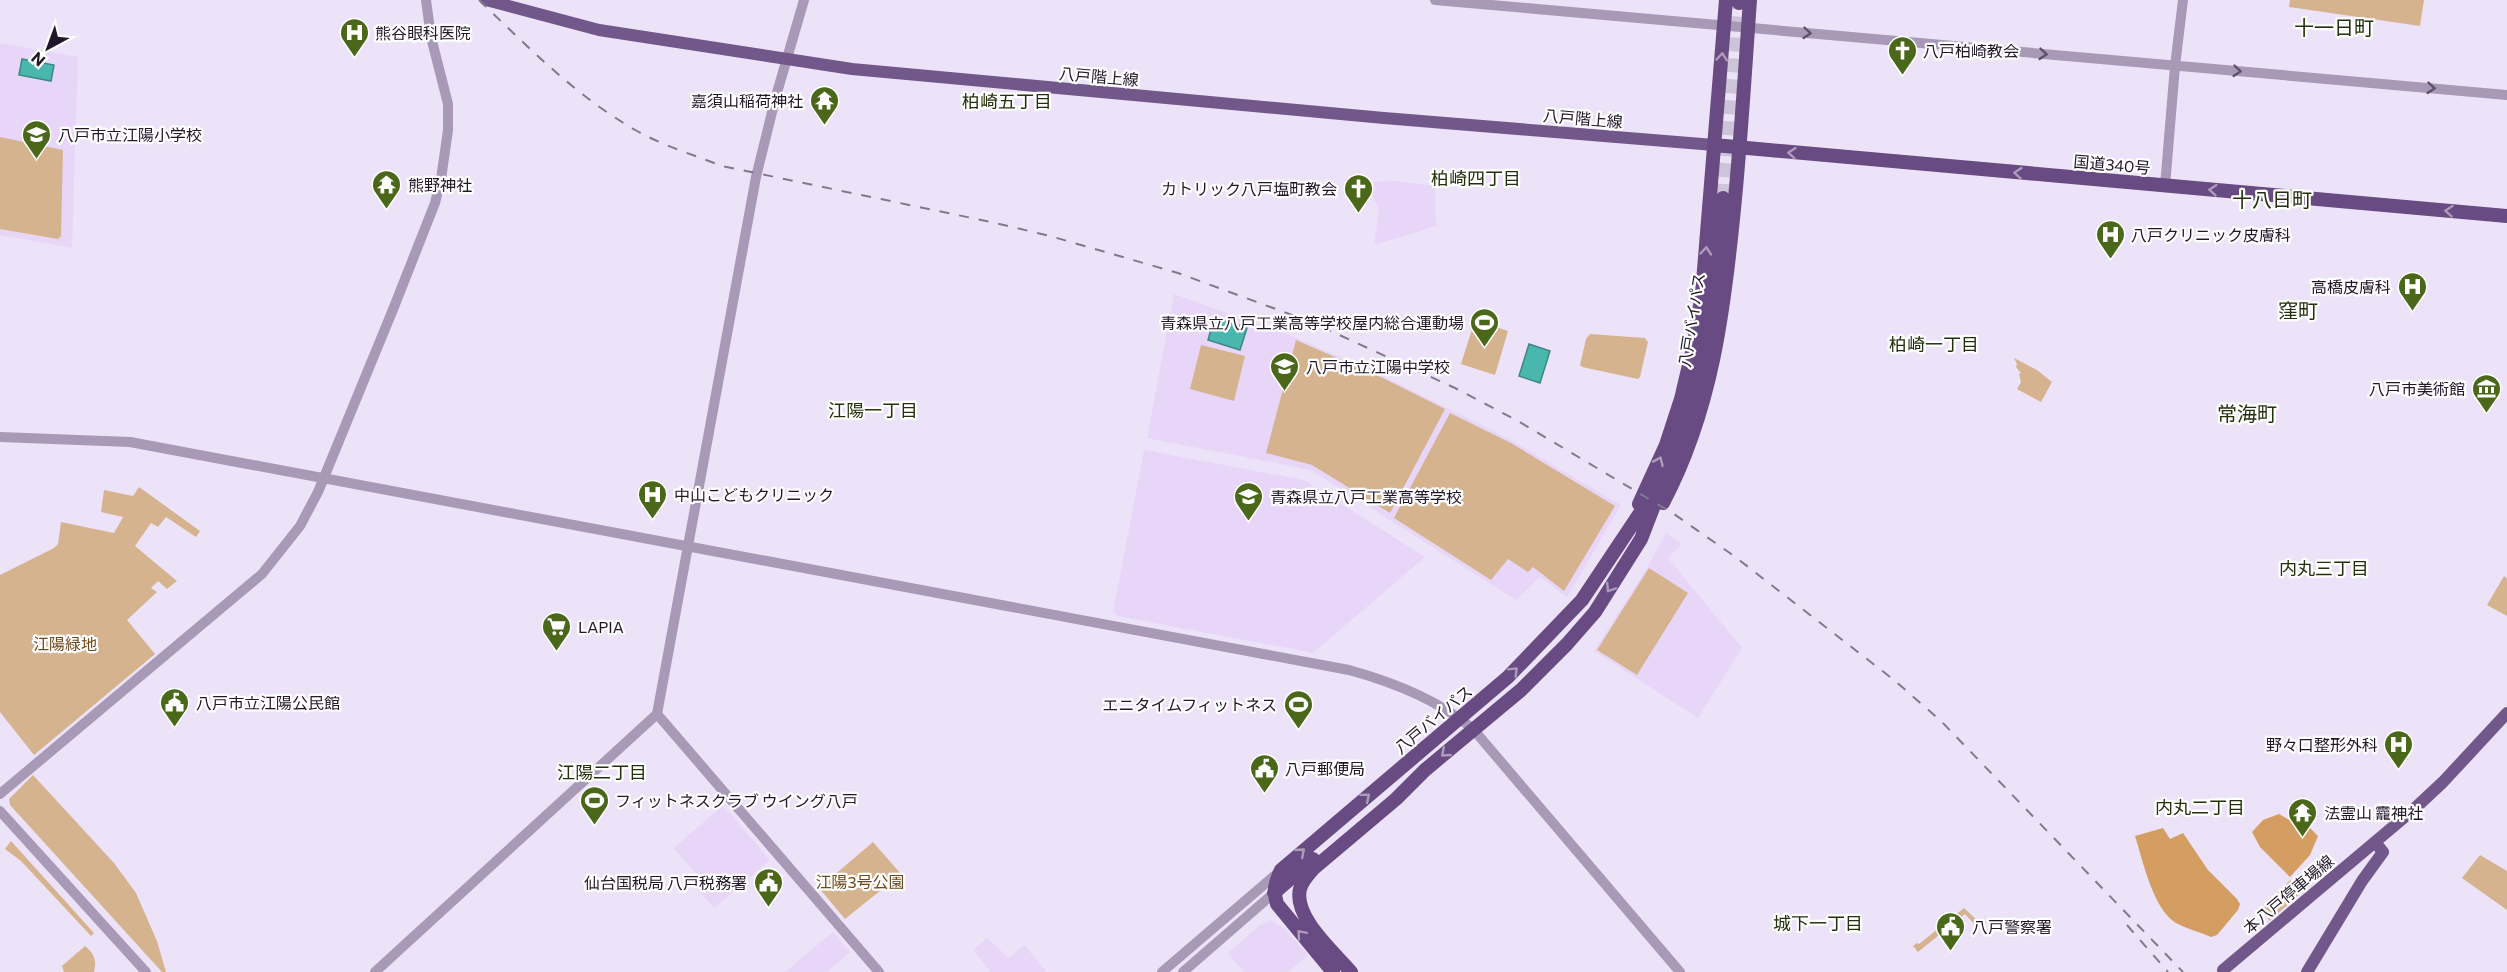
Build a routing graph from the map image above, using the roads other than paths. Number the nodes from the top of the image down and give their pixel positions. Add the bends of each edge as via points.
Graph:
1 (426, 0) edge
2 (486, 0) edge
3 (804, 0) edge
4 (1436, 0) edge
5 (2183, 0) edge
6 (1738, 1) edge
7 (1724, 26) junction
8 (1748, 28) junction
9 (786, 60) junction
10 (2175, 66) junction
11 (2507, 95) edge
12 (1714, 145) junction
13 (1740, 148) junction
14 (2165, 186) junction
15 (1723, 198) tunnel mouth
16 (2507, 216) edge
17 (0, 437) edge
18 (323, 478) junction
19 (1664, 479) junction
20 (1625, 533) junction
21 (1641, 539) junction
22 (689, 546) junction
23 (2507, 713) edge
24 (657, 714) junction
25 (1460, 718) junction
26 (1473, 729) junction
27 (1425, 770) junction
28 (0, 794) edge
29 (0, 811) edge
30 (2375, 842) junction
31 (1281, 870) junction
32 (1274, 893) junction
33 (1250, 914) junction
34 (1285, 915) junction
35 (1309, 923) junction
36 (1187, 949) junction
37 (2223, 971) edge
38 (146, 972) edge
39 (375, 972) edge
40 (879, 972) edge
41 (1162, 972) edge
42 (1183, 972) edge
43 (1333, 972) edge
44 (1351, 972) edge
45 (1680, 972) edge
46 (2307, 972) edge

1 - 18 street via 448,104 441,179 435,203
2 - 9 main road, 八戸階上線 via 599,30
3 - 9 street
4 - 7 street
5 - 10 street
6 - 7 highway
6 - 8 highway
7 - 8 street
12 -> 7 highway
8 -> 10 street
8 - 13 highway
9 - 12 main road, 八戸階上線 via 941,78
9 - 22 street via 756,177
10 -> 11 street
10 - 14 street
12 - 13 highway, 国道340号
20 -> 12 highway via 1666,445 1693,348 1702,294
14 -> 13 highway, 国道340号
13 - 21 highway via 1718,346 1707,391 1688,451 1666,499
16 -> 14 highway, 国道340号
15 - 19 highway, 八戸バイパス via 1713,306 1703,362 1689,415
17 - 18 street via 130,442
18 - 22 street
18 - 28 street via 300,526 262,574
19 - 20 highway, 八戸バイパス
19 - 21 highway, 八戸バイパス
25 -> 20 highway, 八戸バイパス via 1508,677 1574,608
21 -> 26 highway, 八戸バイパス via 1595,612 1567,644 1521,690
22 - 24 street
22 - 25 street via 1349,669 1390,681
23 - 30 main road, 本八戸停車場線 via 2443,782
24 - 39 street
24 - 40 street
25 - 26 street
31 -> 25 highway, 八戸バイパス
26 -> 27 highway, 八戸バイパス
26 - 45 street
27 - 32 highway via 1391,792
27 - 35 highway, 八戸バイパス via 1302,883 1299,900
29 - 38 street
30 - 37 main road, 本八戸停車場線
30 - 46 main road via 2383,852
31 - 32 highway
31 - 36 street
32 - 33 street
32 - 34 highway
32 - 35 highway via 1292,904
32 - 36 street via 1258,897 1215,933
33 - 34 street via 1268,908
33 - 42 street
43 -> 34 highway
35 - 44 highway, 八戸バイパス
36 - 41 street

